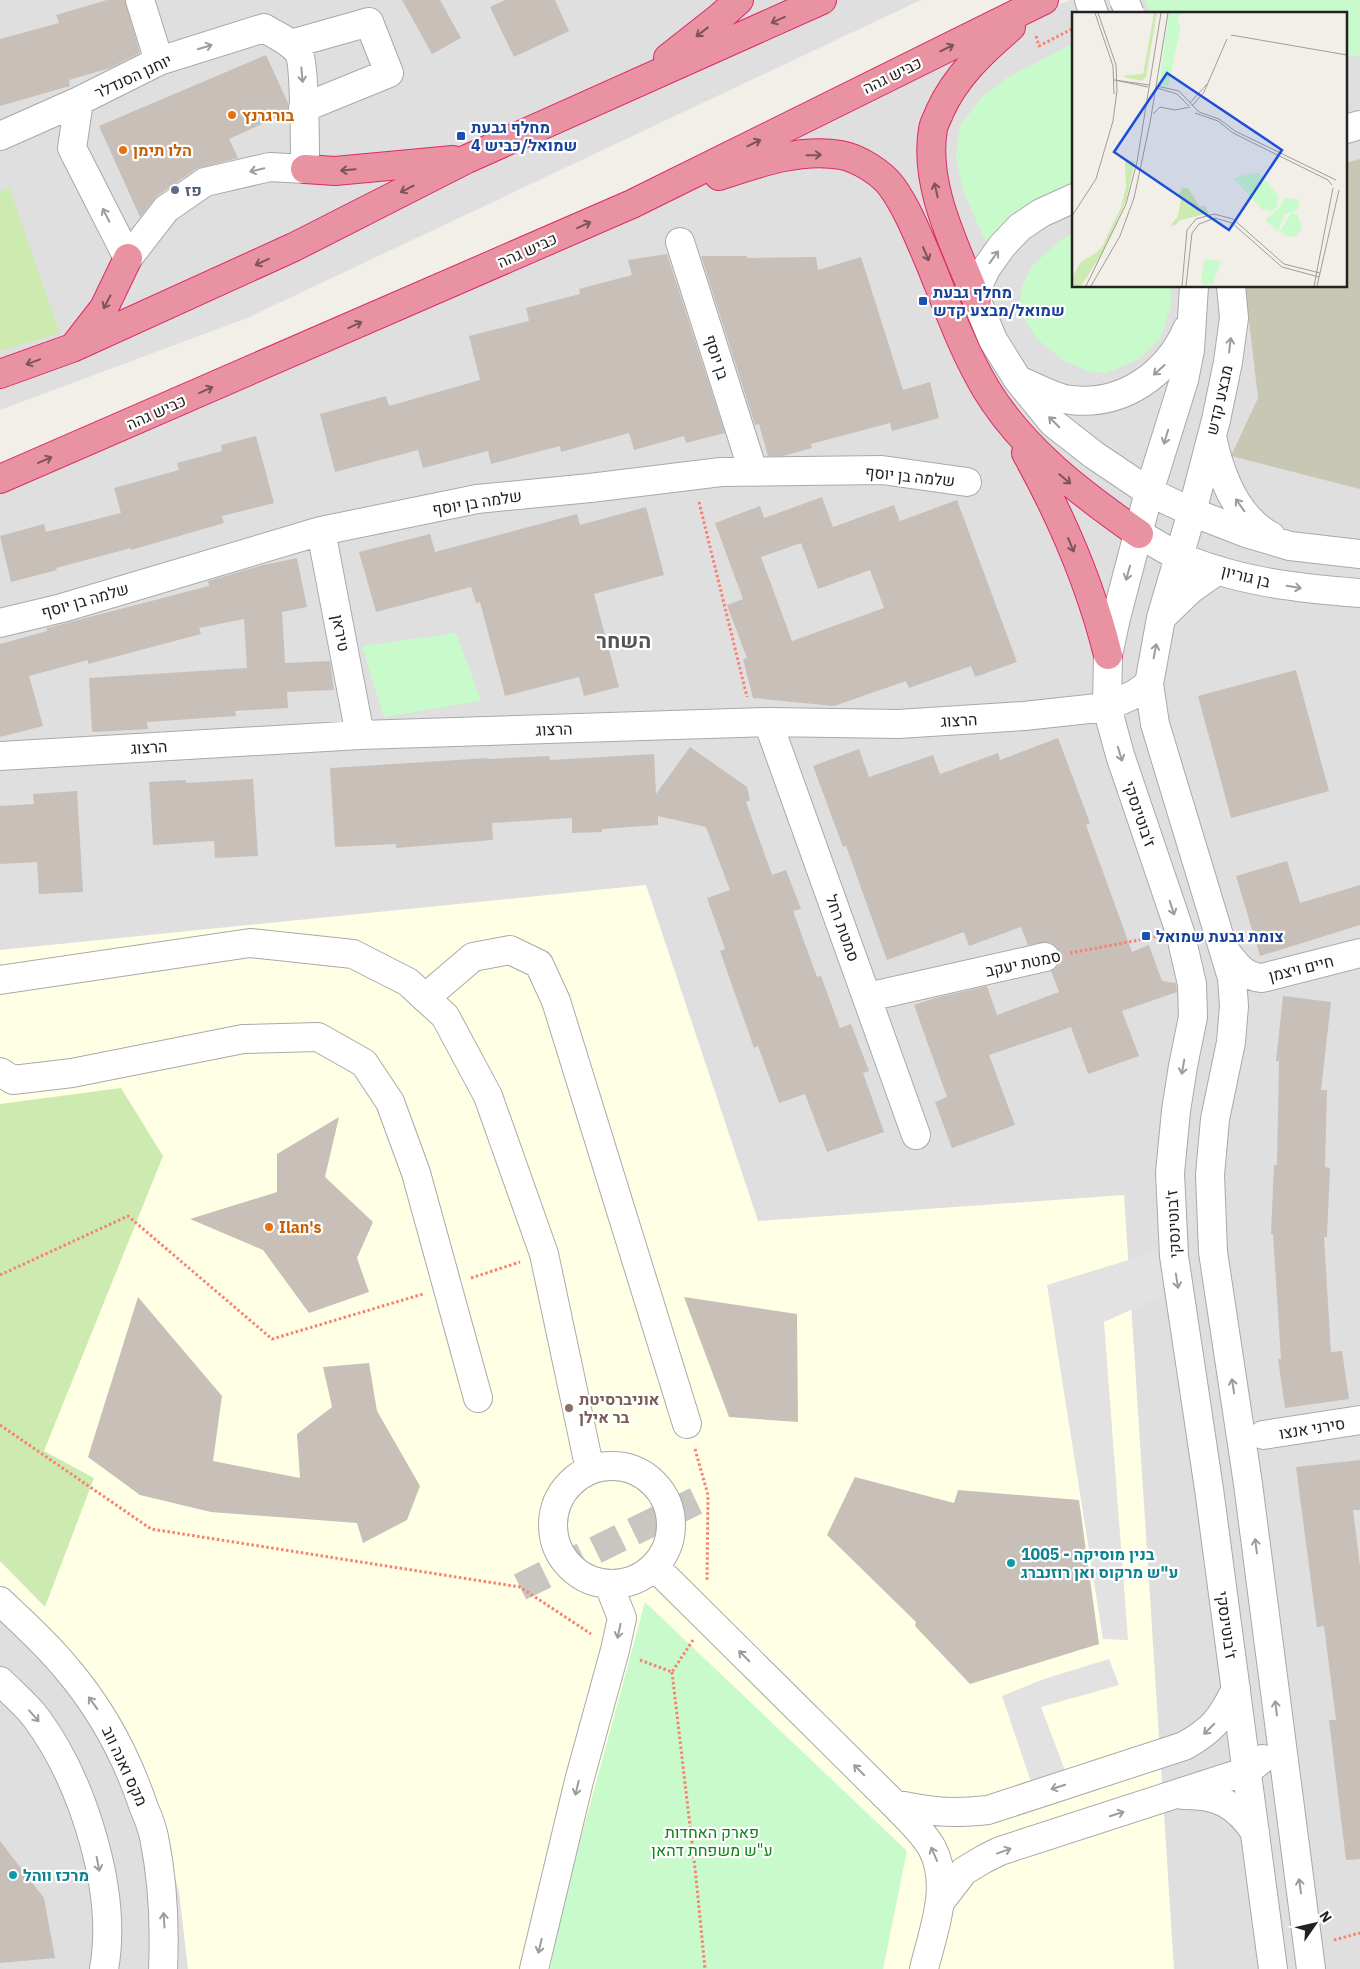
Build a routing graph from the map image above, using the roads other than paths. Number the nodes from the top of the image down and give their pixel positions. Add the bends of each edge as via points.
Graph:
1 (140, 0) edge
2 (739, 0) edge
3 (822, 0) edge
4 (1044, 0) edge
5 (1088, 0) edge
6 (1124, 0) edge
7 (1093, 12) edge
8 (1129, 12) edge
9 (291, 44) junction
10 (159, 61) junction
11 (79, 101) junction
12 (596, 102) junction
13 (303, 108) junction
14 (1360, 125) edge
15 (1348, 129) edge
16 (0, 136) edge
17 (466, 159) junction
18 (305, 170) junction
19 (1072, 199) edge
20 (632, 204) junction
21 (680, 242) dead end
22 (128, 258) junction
23 (1194, 288) edge
24 (1231, 288) edge
25 (977, 301) junction
26 (1193, 314) junction
27 (72, 348) junction
28 (0, 374) edge
29 (1018, 380) junction
30 (1000, 409) junction
31 (1211, 432) junction
32 (753, 471) junction
33 (0, 479) edge
34 (967, 482) dead end
35 (1149, 492) junction
36 (1192, 512) junction
37 (321, 531) junction
38 (1139, 534) junction
39 (1290, 546) junction
40 (1360, 554) edge
41 (1180, 556) junction
42 (1218, 570) junction
43 (1360, 592) edge
44 (1161, 618) junction
45 (0, 623) edge
46 (1108, 655) junction
47 (1149, 684) junction
48 (1108, 707) junction
49 (761, 722) junction
50 (360, 735) junction
51 (0, 756) edge
52 (1224, 948) junction
53 (1360, 953) edge
54 (1046, 957) road end
55 (0, 980) edge
56 (868, 997) junction
57 (425, 998) junction
58 (0, 1072) edge
59 (916, 1136) dead end
60 (478, 1398) dead end
61 (1360, 1420) edge
62 (688, 1424) road end
63 (1263, 1435) dead end
64 (590, 1470) junction
65 (655, 1567) junction
66 (609, 1585) junction
67 (0, 1601) edge
68 (0, 1681) edge
69 (1236, 1689) junction
70 (1280, 1737) junction
71 (1247, 1771) junction
72 (1174, 1795) junction
73 (894, 1804) junction
74 (1255, 1832) junction
75 (940, 1902) junction
76 (104, 1969) edge
77 (162, 1969) edge
78 (534, 1969) edge
79 (924, 1969) edge
80 (1273, 1969) edge
81 (1312, 1969) edge

1 - 10 street
2 -> 12 highway via 662,62
3 -> 12 highway
20 -> 4 highway, כביש גהה
25 -> 4 highway via 935,191 931,158 933,128 961,75 983,51
5 - 7 street
6 - 8 street, bridge
10 -> 9 street, יוחנן הסנדלר via 264,28
9 -> 13 street via 300,54
9 - 13 street via 370,22 389,73
10 - 11 street, יוחנן הסנדלר
11 - 16 street
22 -> 11 street, יוחנן הסנדלר via 72,148
12 - 17 highway
13 - 18 street
14 - 15 street
17 -> 18 highway via 334,171
17 -> 27 highway via 294,247
18 -> 22 street via 270,167 205,182 166,209
25 -> 19 street via 983,274 1020,227 1042,212
20 -> 30 highway via 775,158 813,154 842,156 866,166 891,185 907,210 964,347 986,390
33 -> 20 highway, כביש גהה
21 - 32 street, בן יוסף
22 -> 27 highway via 104,308
23 - 26 street
31 -> 24 street, מבצע קדש via 1228,362 1234,318
25 - 29 street via 993,340
26 -> 29 street via 1167,363 1145,382 1120,394 1093,401 1069,400
26 -> 35 street via 1184,380
27 -> 28 highway
35 -> 29 street via 1054,423
30 -> 38 highway via 1016,431 1054,470
30 -> 46 highway via 1055,506 1097,612
31 - 36 street, מבצע קדש
39 -> 31 street via 1266,534 1249,519 1227,487
32 - 34 street, שלמה בן יוסף via 882,470
32 - 37 street, שלמה בן יוסף via 693,474 477,499
35 - 36 street
35 - 38 street, ז'בוטינסקי
36 - 39 street
36 - 41 street
37 - 45 street, שלמה בן יוסף via 62,608
37 - 50 street, טיראן
38 - 41 street, בן גוריון
38 -> 46 street, ז'בוטינסקי
39 - 40 street
41 - 42 street, בן גוריון
41 - 44 street
42 -> 43 street, בן גוריון via 1284,585
42 - 44 street via 1191,589
47 -> 44 street
46 - 48 street, ז'בוטינסקי
47 - 48 street, הרצוג
47 - 52 street via 1155,724
48 - 49 street, הרצוג via 898,724
48 -> 69 street, ז'בוטינסקי via 1120,755 1180,932 1192,984 1193,1017 1177,1102 1170,1173 1174,1256
49 - 50 street, הרצוג
49 - 56 street, סמטת רחל
50 - 51 street, הרצוג
52 - 53 street, חיים ויצמן via 1246,974 1262,978
70 -> 52 street via 1248,1484 1213,1252 1210,1175 1215,1120 1234,1006 1232,978
54 - 56 street, סמטת יעקב
55 - 57 street via 250,943 353,954 408,982
56 - 59 street, סמטת רחל
57 - 62 street via 472,957 510,950 539,964 556,1002
57 - 64 street via 445,1016 488,1096 544,1254
58 - 60 street via 13,1080 72,1073 243,1039 318,1037 364,1063 390,1102 416,1173
61 - 63 street, סירני אנצו
64 - 65 street via 606,1466 638,1471 662,1493 672,1523 670,1540
64 - 66 street via 573,1480 560,1496 554,1514 553,1534 560,1553 572,1569 589,1580
65 - 66 street via 642,1578 626,1584
73 -> 65 street
66 -> 78 street via 622,1618 578,1781
77 -> 67 street, מקס ואנה ווב via 165,1930 162,1884 154,1834 136,1784 115,1738 68,1669
68 -> 76 street via 36,1718 61,1756 78,1794 94,1842 107,1914
69 - 71 street, ז'בוטינסקי
69 -> 73 street via 1215,1724 1204,1735 1184,1746 988,1810 929,1812
70 - 71 street via 1265,1757
81 -> 70 street
71 - 72 street
71 - 74 street, ז'בוטינסקי
72 - 74 street via 1197,1794 1226,1802 1240,1812
75 -> 72 street via 964,1871 1000,1851
75 -> 73 street via 941,1872 932,1848
74 - 80 street, ז'בוטינסקי
75 - 79 street

